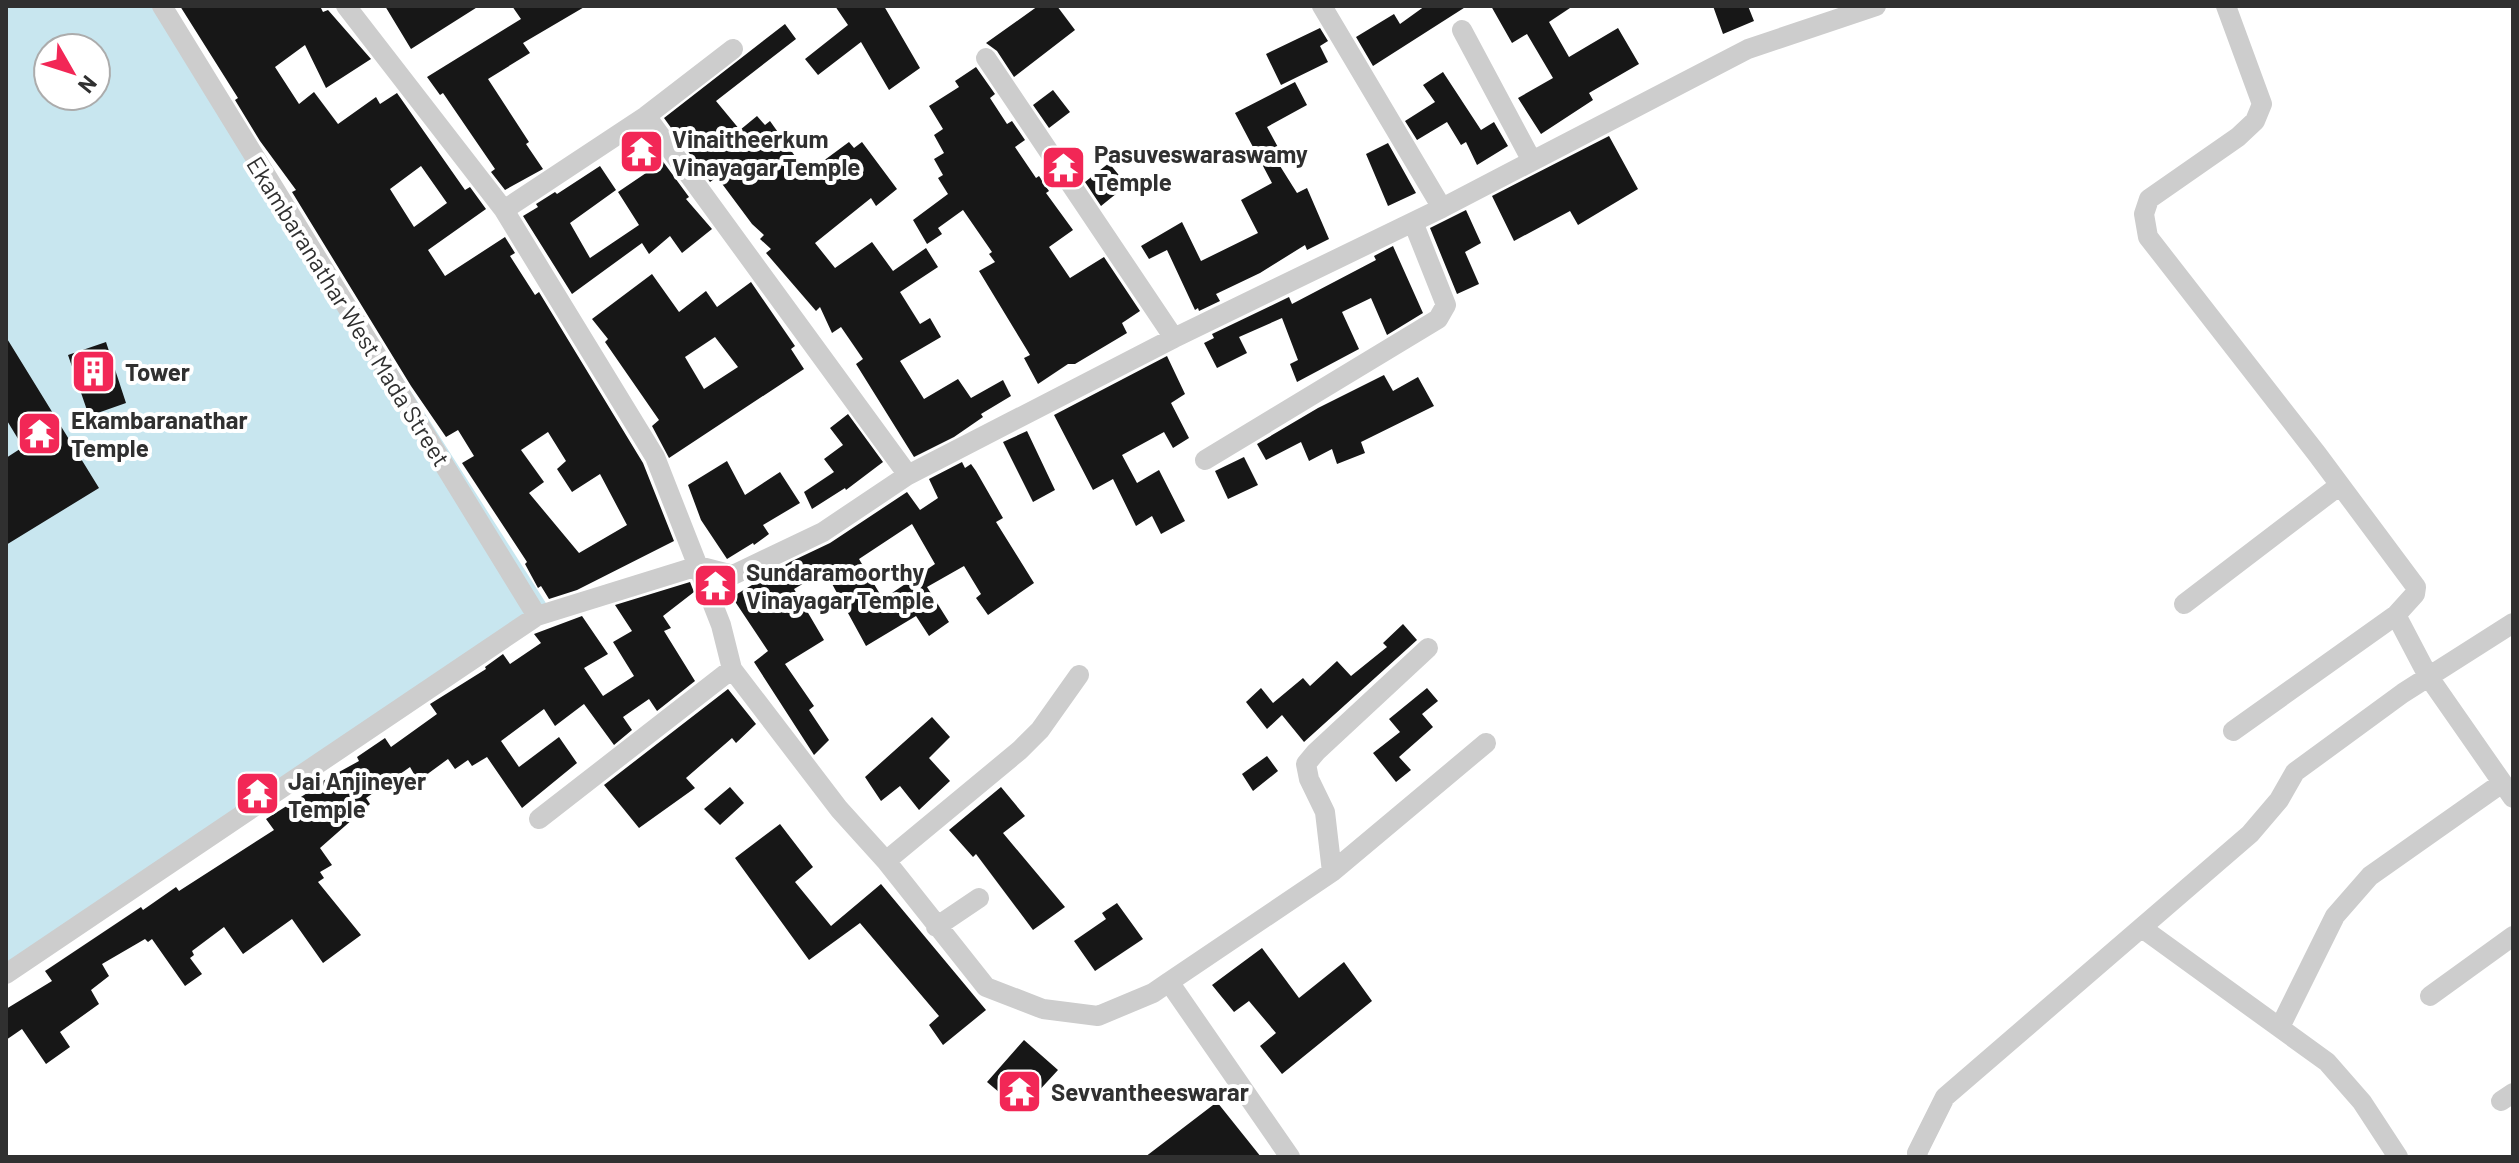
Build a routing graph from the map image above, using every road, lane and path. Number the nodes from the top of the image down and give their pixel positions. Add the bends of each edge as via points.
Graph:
1 (162, 6) edge
2 (346, 6) edge
3 (1322, 6) edge
4 (1876, 6) edge
5 (2226, 6) edge
6 (1462, 30) dead end
7 (733, 49) dead end
8 (986, 58) dead end
9 (646, 116) junction
10 (1532, 161) junction
11 (1442, 208) junction
12 (504, 210) junction
13 (1413, 222) junction
14 (1174, 338) junction
15 (1205, 460) dead end
16 (908, 475) junction
17 (2340, 485) junction
18 (698, 566) junction
19 (2184, 604) dead end
20 (2396, 615) junction
21 (537, 616) junction
22 (2513, 623) edge
23 (1428, 648) dead end
24 (732, 669) junction
25 (1079, 675) dead end
26 (2428, 676) junction
27 (2233, 731) dead end
28 (1486, 743) dead end
29 (2508, 790) edge
30 (539, 819) dead end
31 (886, 861) junction
32 (1332, 872) junction
33 (979, 898) dead end
34 (936, 927) junction
35 (2142, 928) junction
36 (2513, 936) edge
37 (6, 974) edge
38 (1169, 982) junction
39 (2430, 996) dead end
40 (2280, 1027) junction
41 (1290, 1157) edge
42 (1918, 1157) edge
43 (2398, 1157) edge

1 - 21 street, Ekambaranathar West Mada Street
2 - 12 street
3 - 11 street
4 - 10 street via 1748,49
5 - 17 street via 2262,104 2255,121 2238,137 2149,199 2144,214 2148,237
6 - 10 street
7 - 9 street
8 - 14 street
9 - 12 street
9 - 16 street
10 - 11 street
11 - 13 street
12 - 18 street via 655,457
13 - 14 street
13 - 15 street via 1446,305 1438,319
14 - 16 street
16 - 18 street via 823,532 733,575
17 - 19 street
17 - 20 street via 2416,587
18 - 21 street
18 - 24 street
20 - 26 street
20 - 27 street
21 - 37 street
22 - 26 street
23 - 32 street via 1306,764 1325,812
24 - 30 street
24 - 31 street via 839,809
25 - 31 street via 1020,750
26 - 29 street
26 - 35 street via 2295,772 2250,834
28 - 32 street
29 - 40 street via 2370,876 2335,916
31 - 34 street
32 - 38 street
33 - 34 street
34 - 38 street via 986,987 1043,1009 1098,1016
35 - 40 street
35 - 42 street via 1945,1097
36 - 39 street
38 - 41 street
40 - 43 street via 2327,1062 2362,1102

